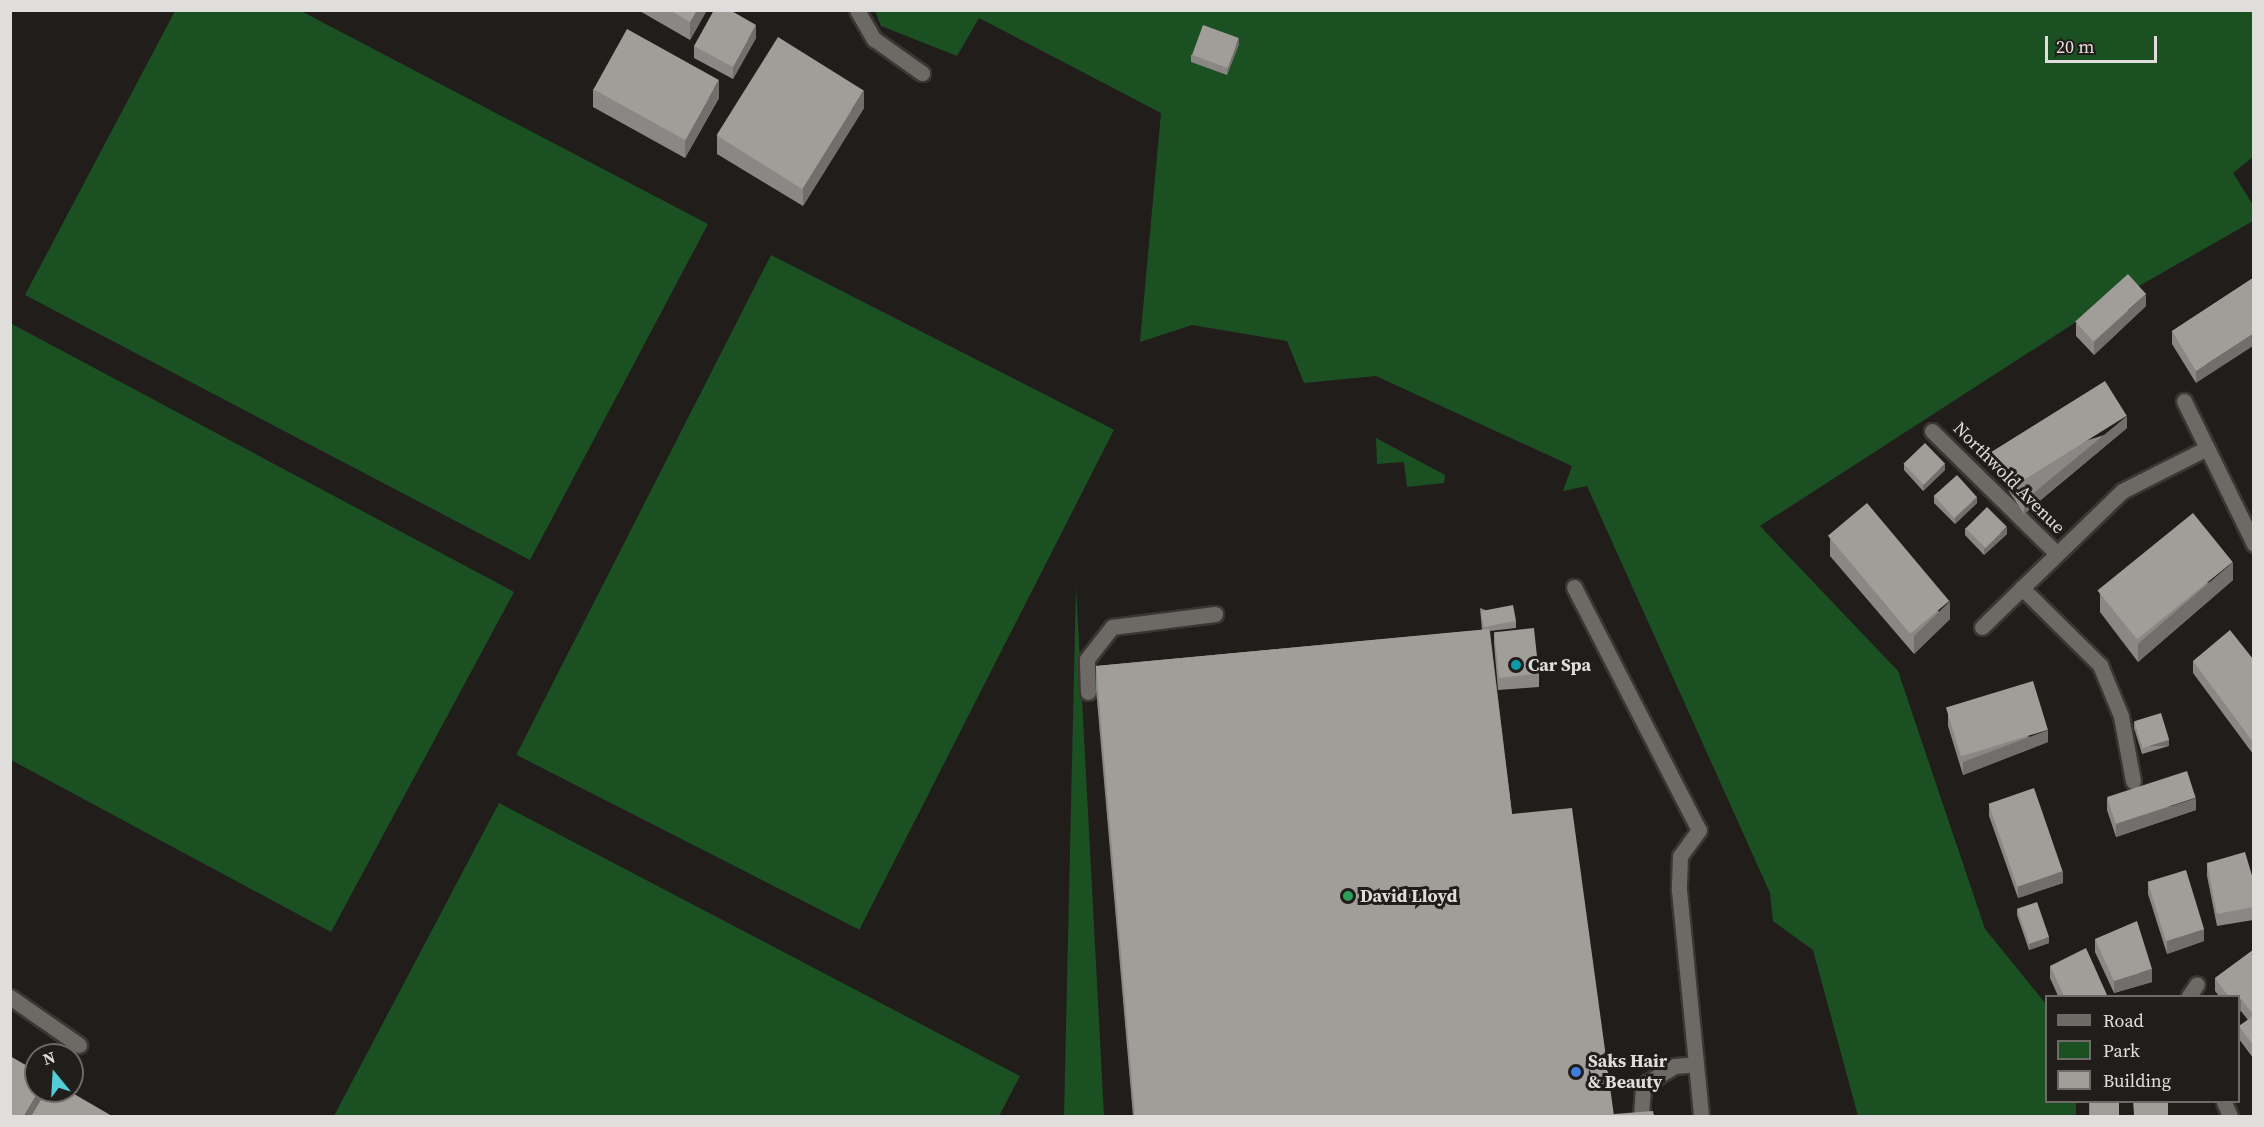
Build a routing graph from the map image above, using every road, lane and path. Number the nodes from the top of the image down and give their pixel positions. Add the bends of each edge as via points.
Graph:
1 (857, 10) edge
2 (922, 73) dead end
3 (2184, 401) dead end
4 (1932, 431) dead end
5 (2207, 448) junction
6 (2253, 544) edge
7 (2057, 554) junction
8 (1574, 586) dead end
9 (2022, 588) junction
10 (1215, 614) dead end
11 (1982, 627) dead end
12 (1088, 692) dead end
13 (2133, 781) dead end
14 (10, 997) edge
15 (76, 1043) edge
16 (1696, 1064) junction
17 (1641, 1114) edge
18 (1701, 1116) edge

1 - 2 street via 874,39
3 - 5 street
4 - 7 street, Northwold Avenue
5 - 6 street
5 - 7 street, Northwold Avenue via 2122,491
7 - 9 street, Northwold Avenue
8 - 16 street via 1698,830 1680,856 1679,890
9 - 11 street, Northwold Avenue
9 - 13 street via 2100,665 2121,716
10 - 12 street via 1112,627 1088,659
14 - 15 street
16 - 17 street via 1675,1066 1643,1085
16 - 18 street

